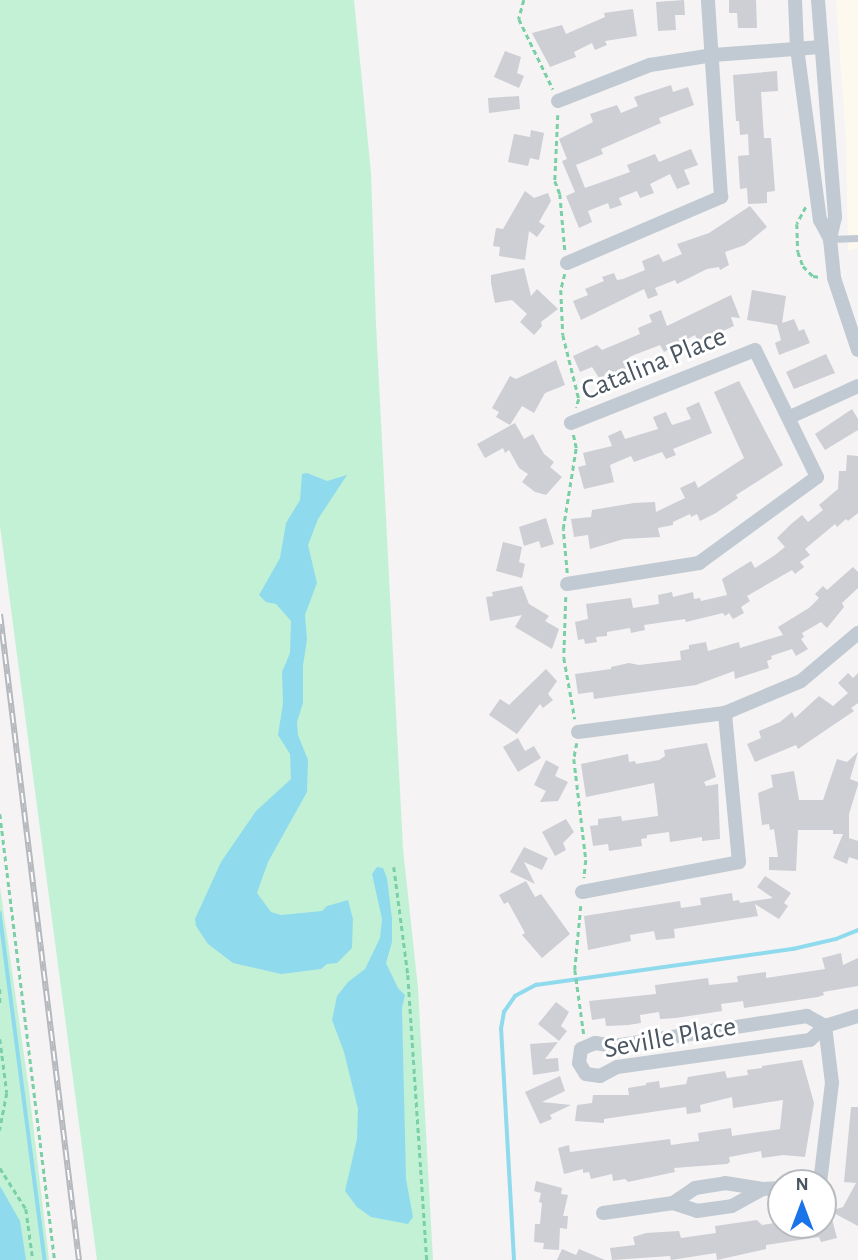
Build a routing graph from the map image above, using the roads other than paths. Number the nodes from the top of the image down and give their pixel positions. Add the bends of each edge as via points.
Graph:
1 (708, 0) edge
2 (795, 0) edge
3 (818, 0) edge
4 (821, 47) junction
5 (797, 48) junction
6 (713, 55) junction
7 (558, 101) road end
8 (858, 238) edge
9 (830, 239) junction
10 (567, 263) road end
11 (858, 350) edge
12 (858, 386) edge
13 (790, 417) junction
14 (571, 423) road end
15 (567, 584) road end
16 (858, 633) edge
17 (725, 713) junction
18 (578, 732) road end
19 (582, 892) road end
20 (858, 1016) edge
21 (825, 1026) junction
22 (822, 1169) edge
23 (763, 1189) junction
24 (767, 1189) edge
25 (673, 1203) junction
26 (603, 1213) dead end

1 - 6 street
2 - 5 street
3 - 4 street
4 - 5 street
4 - 9 street via 835,217
5 - 6 street
5 - 9 street via 820,220
6 - 7 street via 650,65
6 - 10 street via 721,197
8 - 9 lane
9 - 11 street via 834,278
12 - 13 street
13 - 14 street, Catalina Place via 755,349
13 - 15 street via 817,477 699,563
16 - 17 street via 801,681
17 - 18 street
17 - 19 street via 739,862
20 - 21 street, Seville Place
21 - 21 street, Seville Place via 807,1016 614,1045 587,1044 579,1056 586,1074 600,1076 617,1068 810,1040
21 - 22 street via 832,1083
23 - 24 street
23 - 25 street via 724,1183 695,1188
23 - 25 street via 732,1206 696,1211
25 - 26 street

